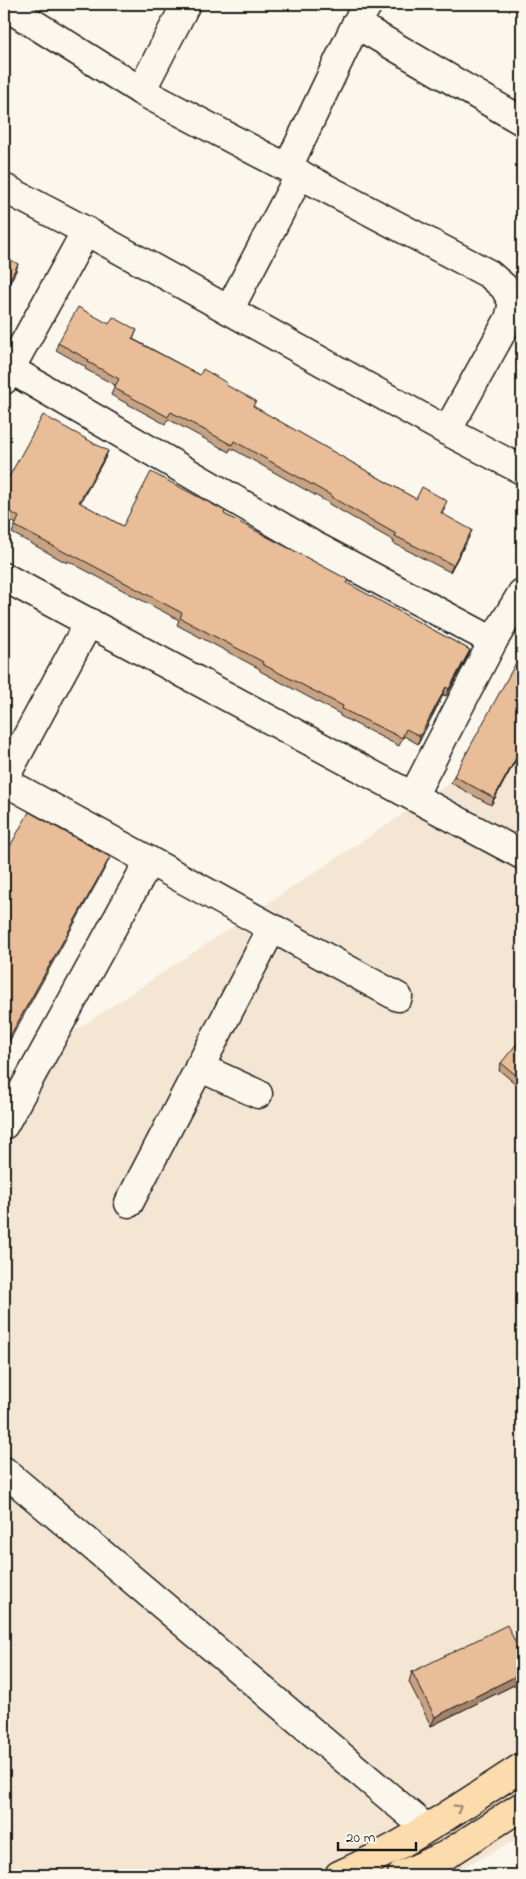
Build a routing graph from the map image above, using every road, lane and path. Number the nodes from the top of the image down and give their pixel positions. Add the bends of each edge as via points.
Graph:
1 (186, 4) edge
2 (4, 5) edge
3 (362, 14) edge
4 (141, 91) junction
5 (522, 121) edge
6 (294, 171) junction
7 (4, 188) edge
8 (86, 231) junction
9 (228, 310) junction
10 (7, 375) edge
11 (447, 431) junction
12 (522, 470) edge
13 (4, 577) edge
14 (522, 593) edge
15 (89, 622) junction
16 (492, 641) junction
17 (4, 780) edge
18 (413, 796) junction
19 (522, 854) edge
20 (149, 861) junction
21 (272, 928) junction
22 (398, 997) dead end
23 (199, 1067) junction
24 (258, 1094) dead end
25 (4, 1125) edge
26 (129, 1202) dead end
27 (4, 1471) edge
28 (522, 1767) edge
29 (522, 1806) edge
30 (426, 1828) junction
31 (339, 1875) edge
32 (402, 1875) edge

1 - 4 street
2 - 4 street
3 - 5 street
3 - 6 street
4 - 6 street
6 - 9 street
6 - 11 street via 489,274 504,287 513,303 509,319
7 - 8 street
8 - 9 street
8 - 10 street
9 - 11 street
10 - 16 street
11 - 12 street
13 - 15 street
14 - 16 street
15 - 17 street
15 - 18 street
16 - 18 street
17 - 20 street
18 - 19 street
20 - 21 street
20 - 25 street
21 - 22 street
21 - 23 street
23 - 24 street
23 - 26 street
27 - 30 street
30 -> 28 main road
29 - 32 main road via 446,1855
30 - 31 main road via 365,1864

